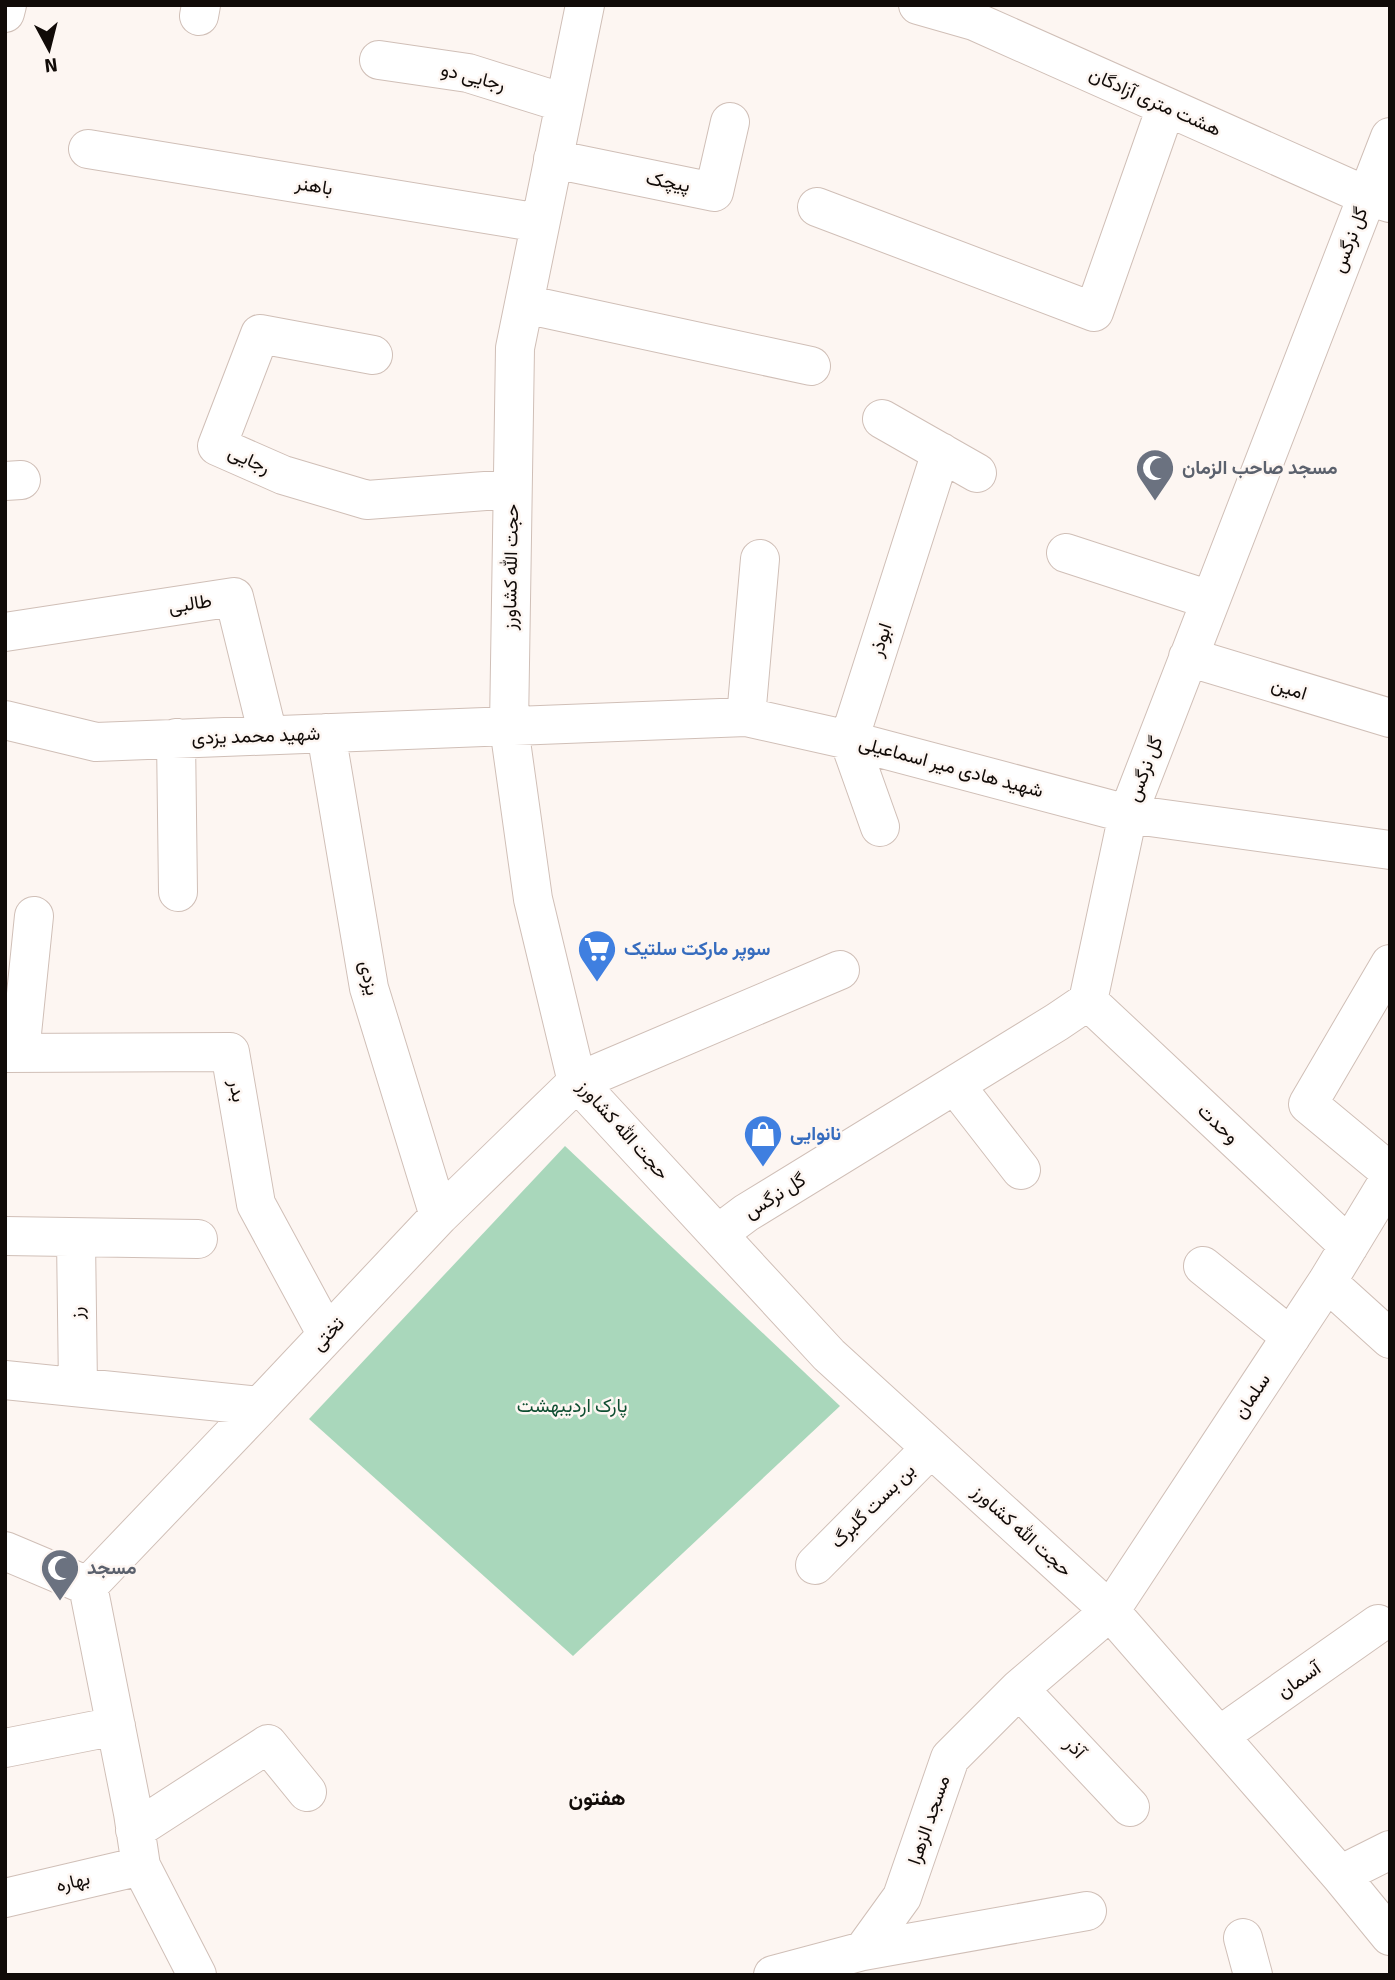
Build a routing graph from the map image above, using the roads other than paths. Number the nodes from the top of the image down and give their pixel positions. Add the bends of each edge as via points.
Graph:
1 (6, 5) edge
2 (585, 5) edge
3 (918, 5) edge
4 (5, 13) edge
5 (379, 60) dead end
6 (564, 103) junction
7 (1166, 107) junction
8 (730, 122) dead end
9 (1390, 138) edge
10 (88, 149) dead end
11 (553, 159) junction
12 (1378, 200) edge
13 (817, 207) dead end
14 (540, 223) junction
15 (524, 304) junction
16 (373, 355) dead end
17 (811, 366) dead end
18 (882, 419) dead end
19 (941, 452) junction
20 (977, 473) dead end
21 (512, 489) junction
22 (1066, 553) dead end
23 (760, 559) dead end
24 (1210, 600) junction
25 (5, 632) edge
26 (1188, 657) junction
27 (746, 717) junction
28 (1390, 718) edge
29 (5, 720) edge
30 (509, 727) junction
31 (326, 733) junction
32 (268, 735) junction
33 (176, 738) junction
34 (849, 740) junction
35 (1128, 814) junction
36 (880, 827) dead end
37 (1390, 850) edge
38 (178, 892) dead end
39 (34, 916) dead end
40 (1390, 964) edge
41 (840, 970) dead end
42 (1088, 1001) junction
43 (13, 1053) edge
44 (577, 1082) junction
45 (955, 1085) junction
46 (1021, 1170) dead end
47 (1390, 1172) edge
48 (1390, 1178) edge
49 (439, 1216) junction
50 (718, 1234) junction
51 (5, 1236) edge
52 (76, 1239) junction
53 (198, 1239) dead end
54 (1349, 1246) junction
55 (1203, 1266) dead end
56 (1327, 1282) junction
57 (327, 1335) junction
58 (1291, 1337) junction
59 (1390, 1339) edge
60 (5, 1380) edge
61 (78, 1387) junction
62 (260, 1406) junction
63 (931, 1448) junction
64 (5, 1551) edge
65 (815, 1564) dead end
66 (88, 1586) junction
67 (1110, 1611) junction
68 (1378, 1624) dead end
69 (1019, 1689) junction
70 (116, 1726) junction
71 (1219, 1736) junction
72 (5, 1748) edge
73 (307, 1792) dead end
74 (1130, 1807) dead end
75 (138, 1848) junction
76 (1390, 1850) edge
77 (1340, 1875) junction
78 (5, 1898) edge
79 (1087, 1911) dead end
80 (1390, 1936) edge
81 (1242, 1938) dead end
82 (863, 1951) junction
83 (912, 1959) edge
84 (197, 1975) edge
85 (773, 1975) edge
86 (1254, 1975) edge

1 - 4 street
2 - 6 street, حجت الله کشاورز
3 - 7 street, هشت متری آزادگان via 974,21
5 - 6 street, رجایی دو via 468,72
6 - 11 street, حجت الله کشاورز
7 - 12 street, هشت متری آزادگان
7 - 13 street via 1094,312
8 - 11 street, پیچک via 714,192
9 - 12 street, گل نرگس
10 - 14 street, باهنر
11 - 14 street, حجت الله کشاورز
12 - 24 street, گل نرگس
14 - 15 street, حجت الله کشاورز
15 - 17 street
15 - 21 street, حجت الله کشاورز via 514,348
16 - 21 street, رجایی via 260,334 217,446 282,475 366,500
18 - 19 street
19 - 20 street
19 - 34 street, ابوذر
21 - 30 street, حجت الله کشاورز
22 - 24 street
23 - 27 street
24 - 26 street, گل نرگس
25 - 32 street, طالبی via 234,597
26 - 28 street, امین
26 - 35 street, گل نرگس
27 - 30 street, شهید هادی میر اسماعیلی
27 - 34 street, شهید هادی میر اسماعیلی
29 - 33 street, شهید محمد یزدی via 96,742
30 - 31 street, شهید محمد یزدی
30 - 44 street, حجت الله کشاورز via 533,899
31 - 32 street, شهید محمد یزدی
31 - 49 street, یزدی via 369,988
32 - 33 street, شهید محمد یزدی
33 - 38 street
34 - 35 street, شهید هادی میر اسماعیلی
34 - 36 street
35 - 37 street, شهید هادی میر اسماعیلی
35 - 42 street, گل نرگس
39 - 43 street
40 - 47 street via 1308,1104
41 - 44 street
42 - 45 street, گل نرگس
42 - 54 street, وحدت
43 - 57 street, بدر via 230,1052 256,1204
44 - 49 street, تختی
44 - 50 street, حجت الله کشاورز
45 - 46 street
45 - 50 street, گل نرگس
48 - 54 street, سلمان
49 - 57 street, تختی
50 - 63 street, حجت الله کشاورز via 829,1355
51 - 52 street
52 - 53 street
52 - 61 street, رز
54 - 56 street, سلمان
55 - 58 street
56 - 58 street, سلمان
56 - 59 street
57 - 62 street, تختی
58 - 67 street, سلمان
60 - 61 street
61 - 62 street
62 - 66 street, تختی
63 - 65 street, بن بست گلبرگ
63 - 67 street, حجت الله کشاورز
64 - 66 street
66 - 70 street
67 - 69 street, مسجد الزهرا
67 - 71 street, حجت الله کشاورز
68 - 71 street, آسمان
69 - 74 street, آذر
69 - 82 street, مسجد الزهرا via 950,1758 902,1897
70 - 72 street
70 - 75 street
71 - 77 street, حجت الله کشاورز
73 - 75 street, بهاره via 268,1744
75 - 78 street, بهاره
75 - 84 street
76 - 77 street
77 - 80 street, حجت الله کشاورز
79 - 83 street
81 - 86 street
82 - 83 street
82 - 85 street

